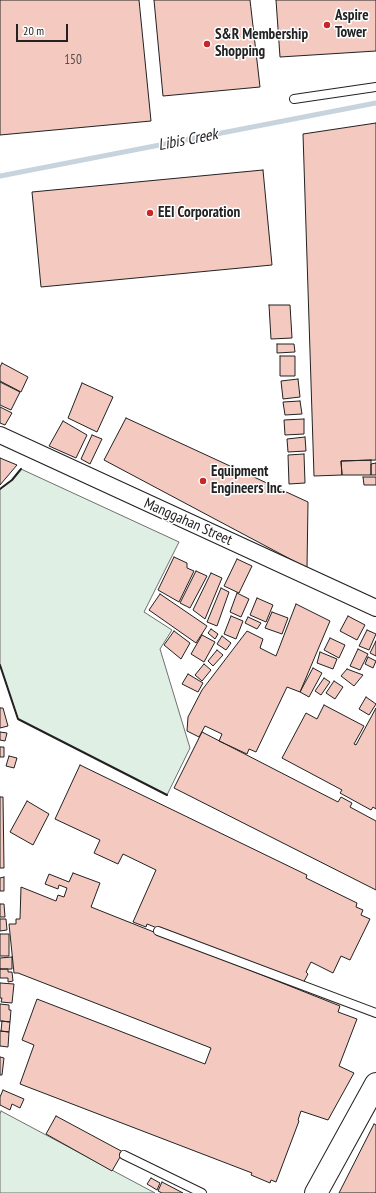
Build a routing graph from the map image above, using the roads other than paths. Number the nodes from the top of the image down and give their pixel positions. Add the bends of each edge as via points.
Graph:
1 (376, 87) edge
2 (294, 99) dead end
3 (0, 435) edge
4 (376, 608) edge
5 (158, 932) dead end
6 (376, 1013) edge
7 (376, 1084) edge
8 (124, 1155) dead end
9 (202, 1193) edge
10 (316, 1193) edge

1 - 2 lane
3 - 4 street, Manggahan Street
5 - 6 lane
7 - 10 street
8 - 9 lane

